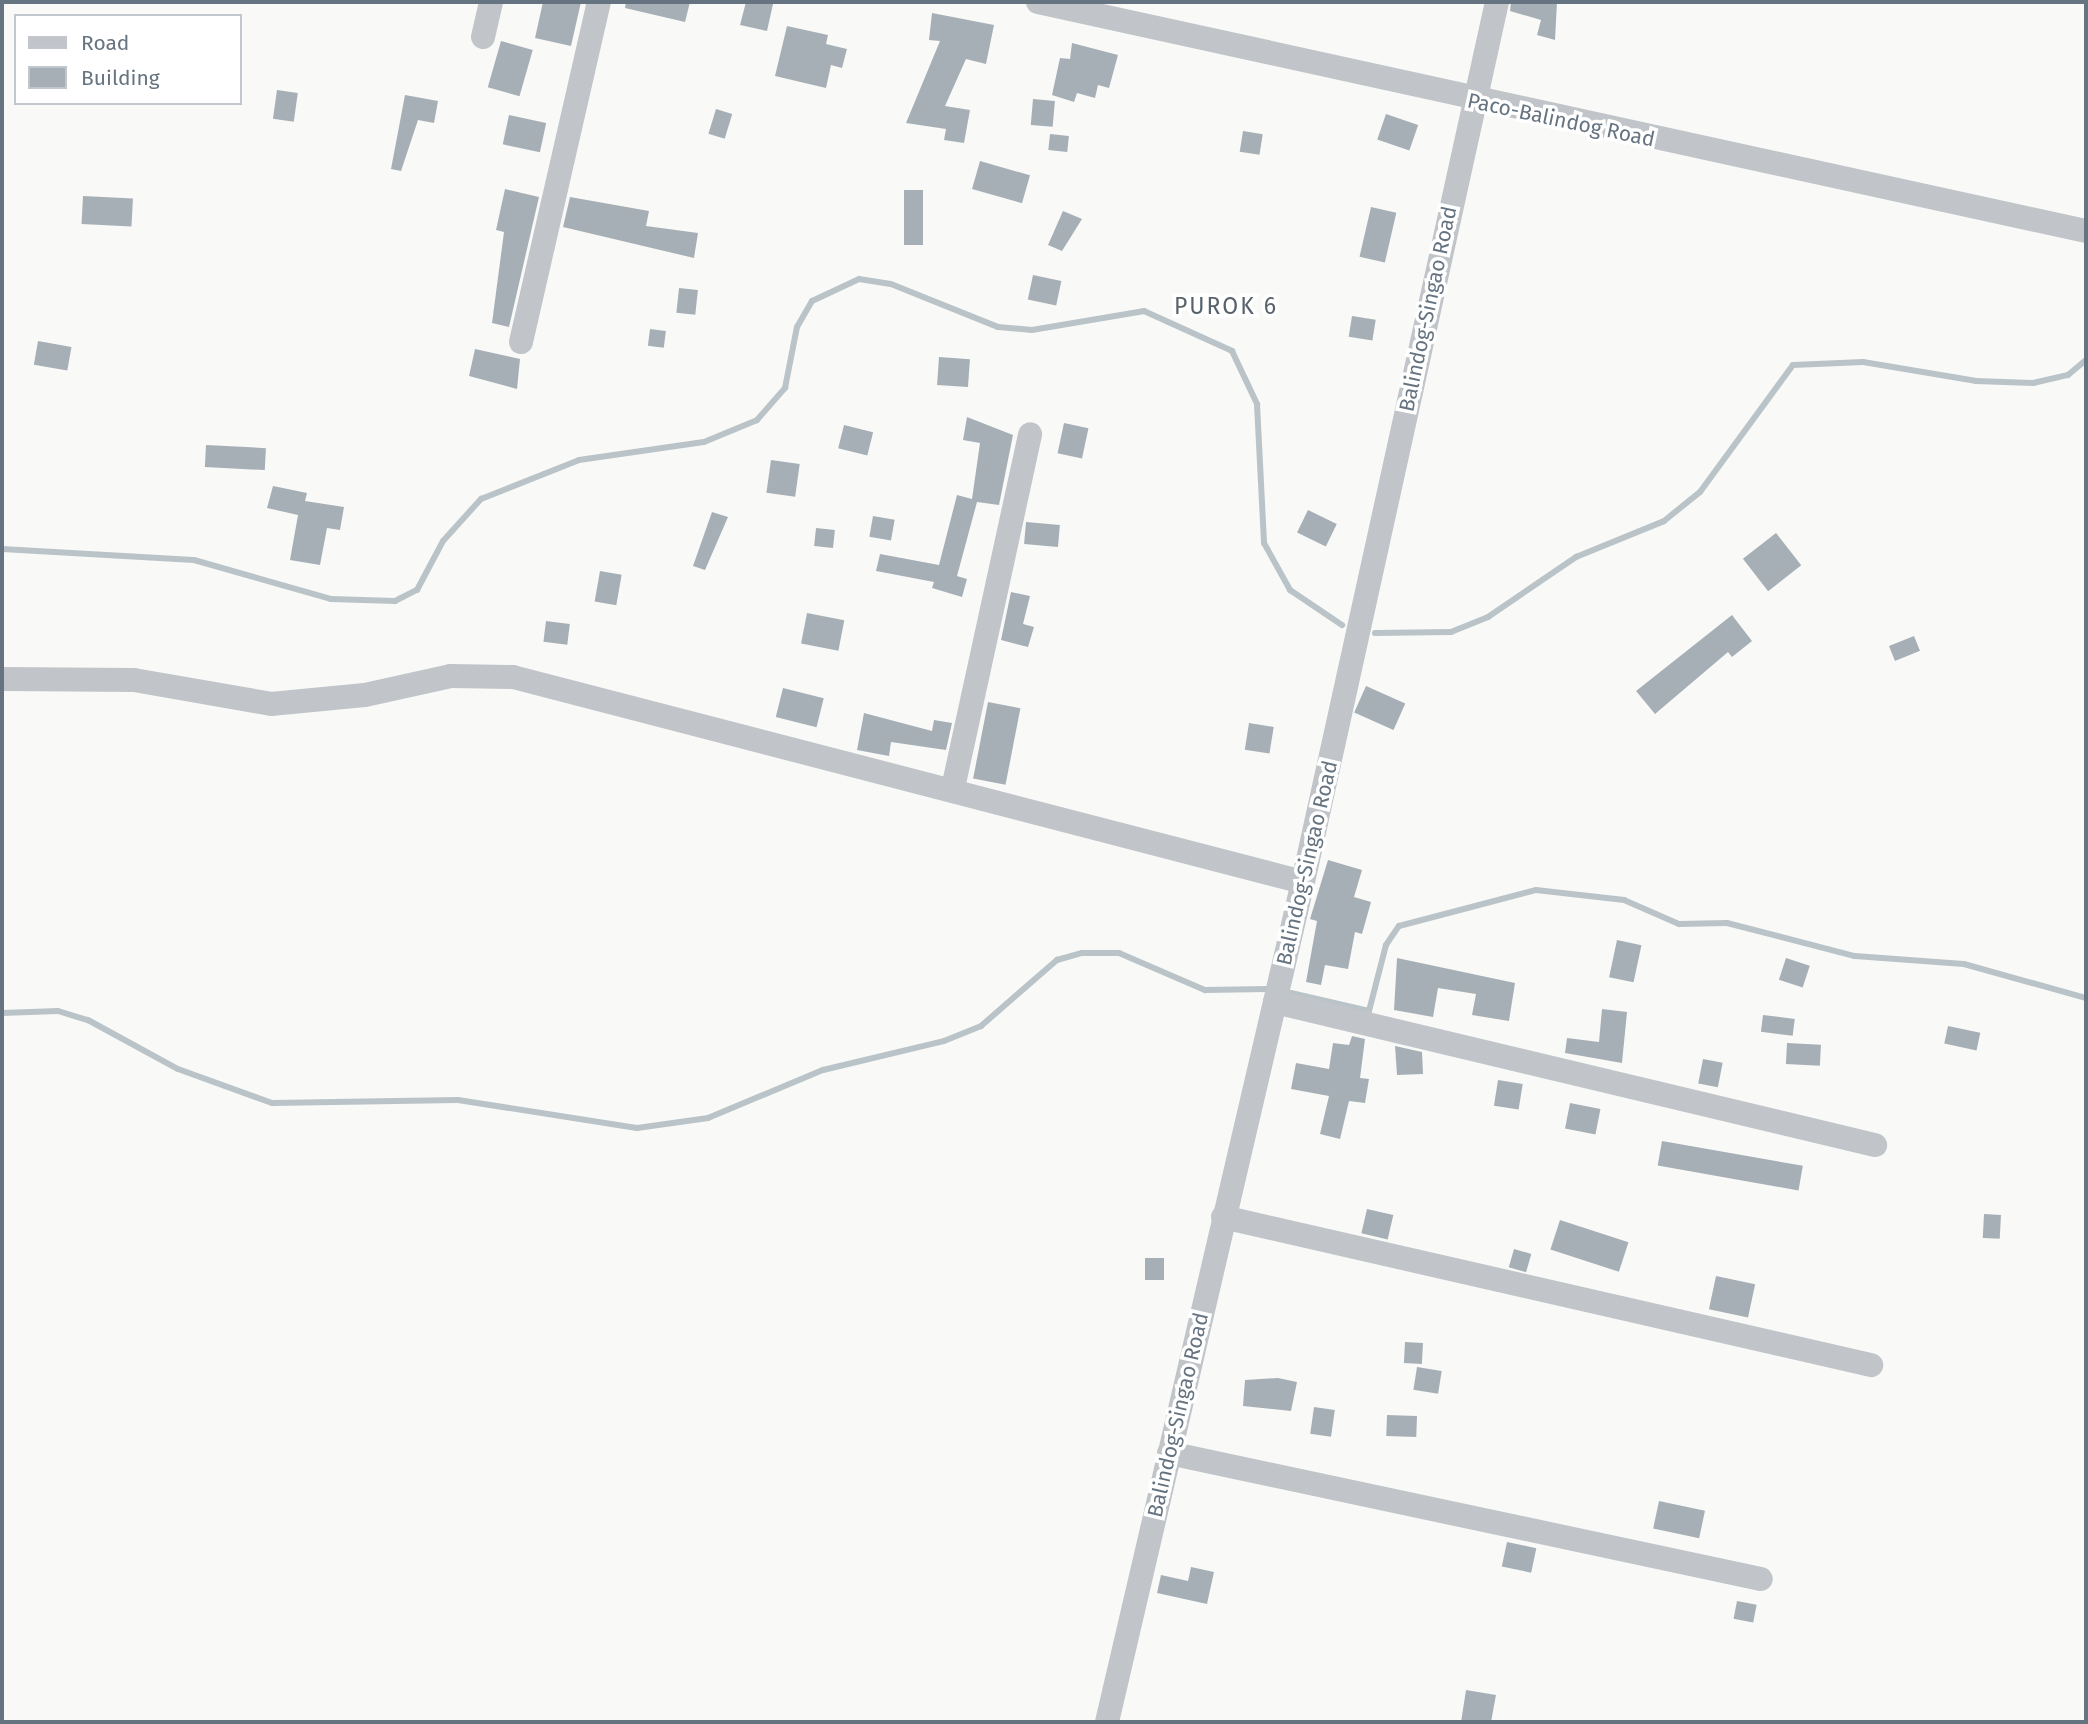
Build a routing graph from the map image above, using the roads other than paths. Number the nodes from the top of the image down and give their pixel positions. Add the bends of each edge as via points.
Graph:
1 (491, 2) edge
2 (599, 2) edge
3 (1038, 2) edge
4 (1497, 2) edge
5 (483, 37) dead end
6 (1474, 102) junction
7 (2086, 231) edge
8 (520, 342) dead end
9 (1030, 434) dead end
10 (2, 680) edge
11 (953, 788) junction
12 (1303, 882) junction
13 (1275, 1002) junction
14 (1875, 1146) dead end
15 (1223, 1217) junction
16 (1871, 1365) dead end
17 (1169, 1453) junction
18 (1761, 1579) dead end
19 (1107, 1722) edge

1 - 5 street
2 - 8 street
3 - 6 street, Paco-Balindog Road
4 - 6 street, Balindog-Singao Road
6 - 7 street, Paco-Balindog Road
6 - 12 street, Balindog-Singao Road
9 - 11 street
10 - 11 street via 134,680 271,704 365,695 451,676 513,677
11 - 12 street
12 - 13 street, Balindog-Singao Road
13 - 14 street
13 - 15 street, Balindog-Singao Road
15 - 16 street
15 - 17 street, Balindog-Singao Road
17 - 18 street
17 - 19 street, Balindog-Singao Road

